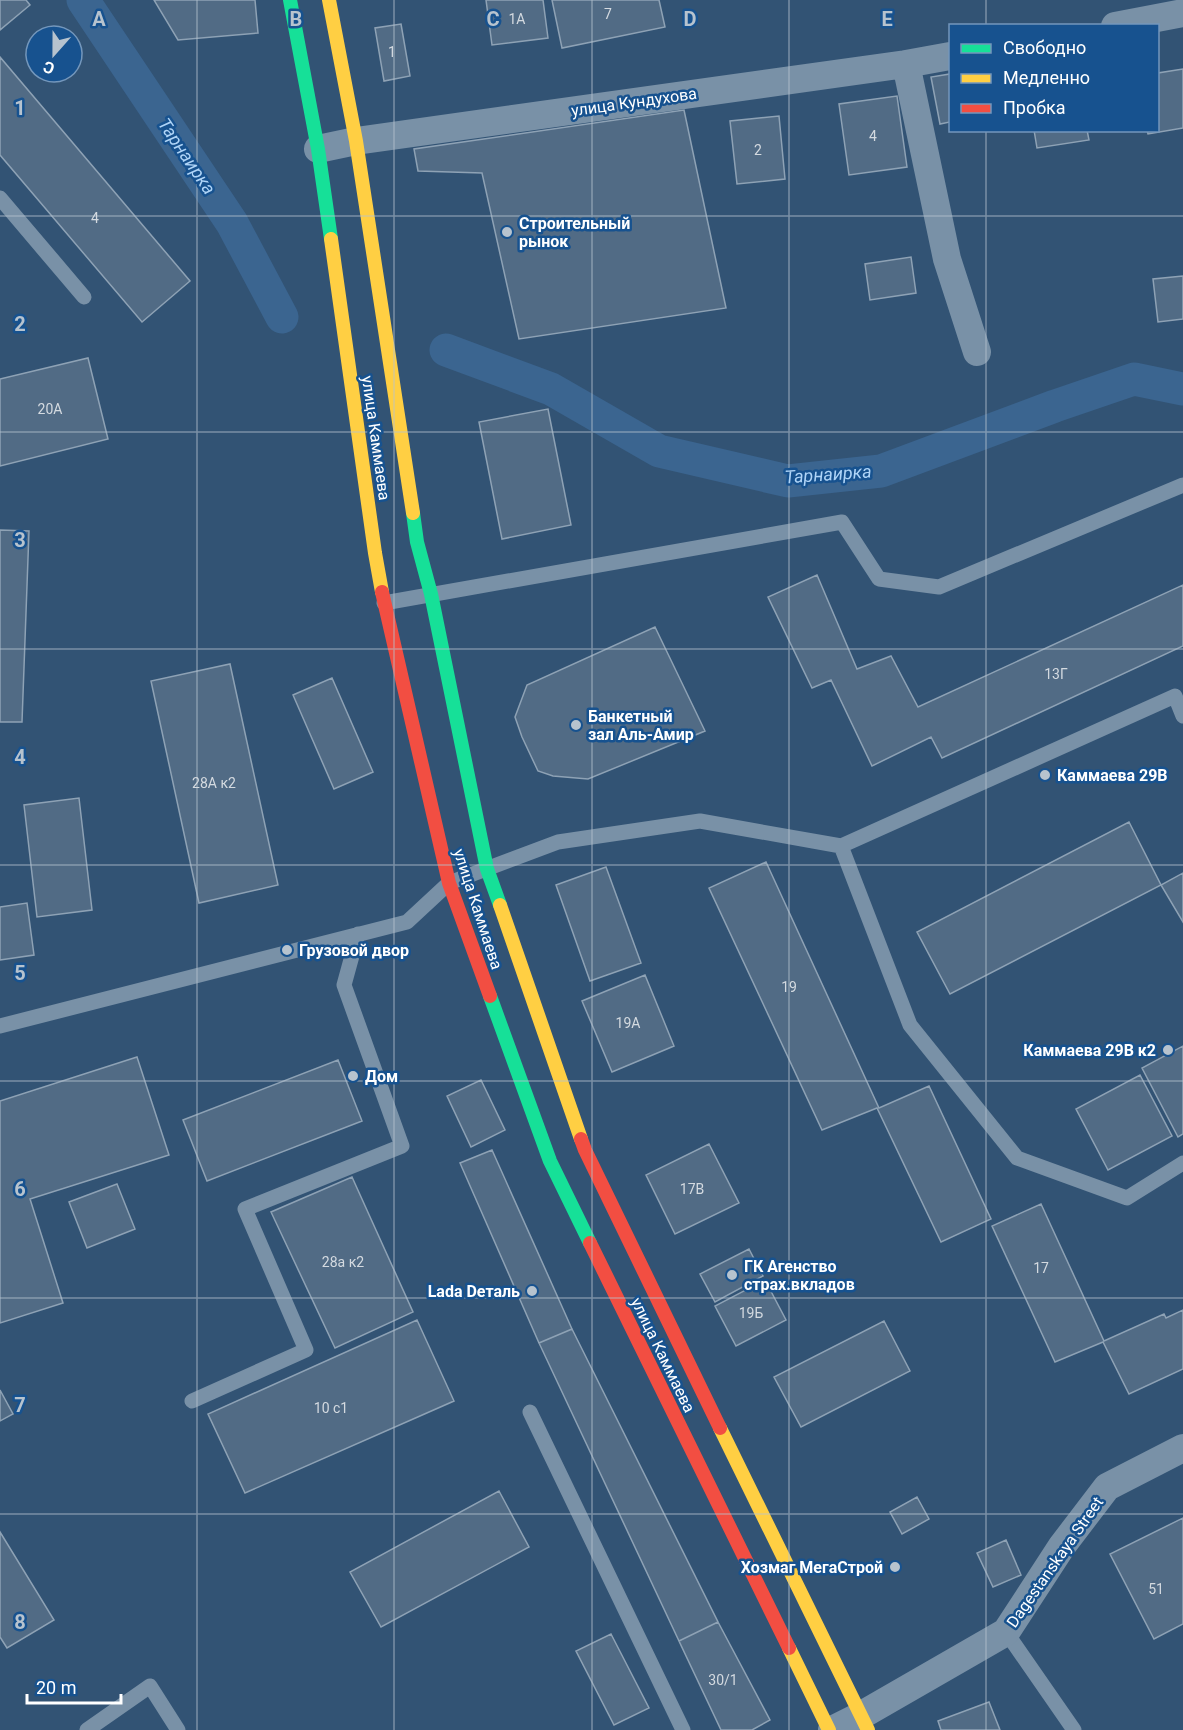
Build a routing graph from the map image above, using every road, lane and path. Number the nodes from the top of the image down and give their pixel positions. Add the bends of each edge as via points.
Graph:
1 (290, 0) edge
2 (329, 0) edge
3 (1183, 13) edge
4 (1125, 24) edge
5 (949, 56) edge
6 (906, 64) junction
7 (356, 141) junction
8 (318, 149) junction
9 (0, 198) edge
10 (84, 297) dead end
11 (977, 352) dead end
12 (1183, 485) edge
13 (431, 594) junction
14 (384, 603) junction
15 (1183, 716) edge
16 (841, 846) junction
17 (487, 869) junction
18 (449, 883) junction
19 (358, 934) junction
20 (0, 1026) edge
21 (1183, 1163) edge
22 (192, 1401) dead end
23 (530, 1412) dead end
24 (1183, 1448) edge
25 (1006, 1632) junction
26 (864, 1723) edge
27 (87, 1730) edge
28 (178, 1730) edge
29 (682, 1730) edge
30 (831, 1730) edge
31 (1074, 1730) edge

1 - 8 main road, улица Каммаева
2 - 7 main road, улица Каммаева
3 - 4 street
5 - 6 street, улица Кундухова
6 - 7 street, улица Кундухова
6 - 11 street via 946,259
7 - 8 street, улица Кундухова
7 - 13 main road, улица Каммаева via 417,542
8 - 14 main road, улица Каммаева
9 - 10 lane
12 - 13 lane via 939,587 879,579 842,522
13 - 14 lane
13 - 17 main road, улица Каммаева
14 - 18 main road, улица Каммаева
15 - 16 lane via 1175,696
16 - 17 lane via 700,821 558,842
16 - 21 lane via 910,1025 1017,1158 1127,1198
17 - 18 lane
17 - 26 main road, улица Каммаева via 585,1150
18 - 19 lane via 407,922
18 - 30 main road, улица Каммаева via 550,1161
19 - 20 lane
19 - 22 lane via 344,985 402,1146 245,1209 306,1350
23 - 29 lane
24 - 25 street, Dagestanskaya Street via 1107,1487 1062,1546
25 - 26 street, Dagestanskaya Street
25 - 31 lane
26 - 30 street, Dagestanskaya Street
27 - 28 lane via 150,1686

